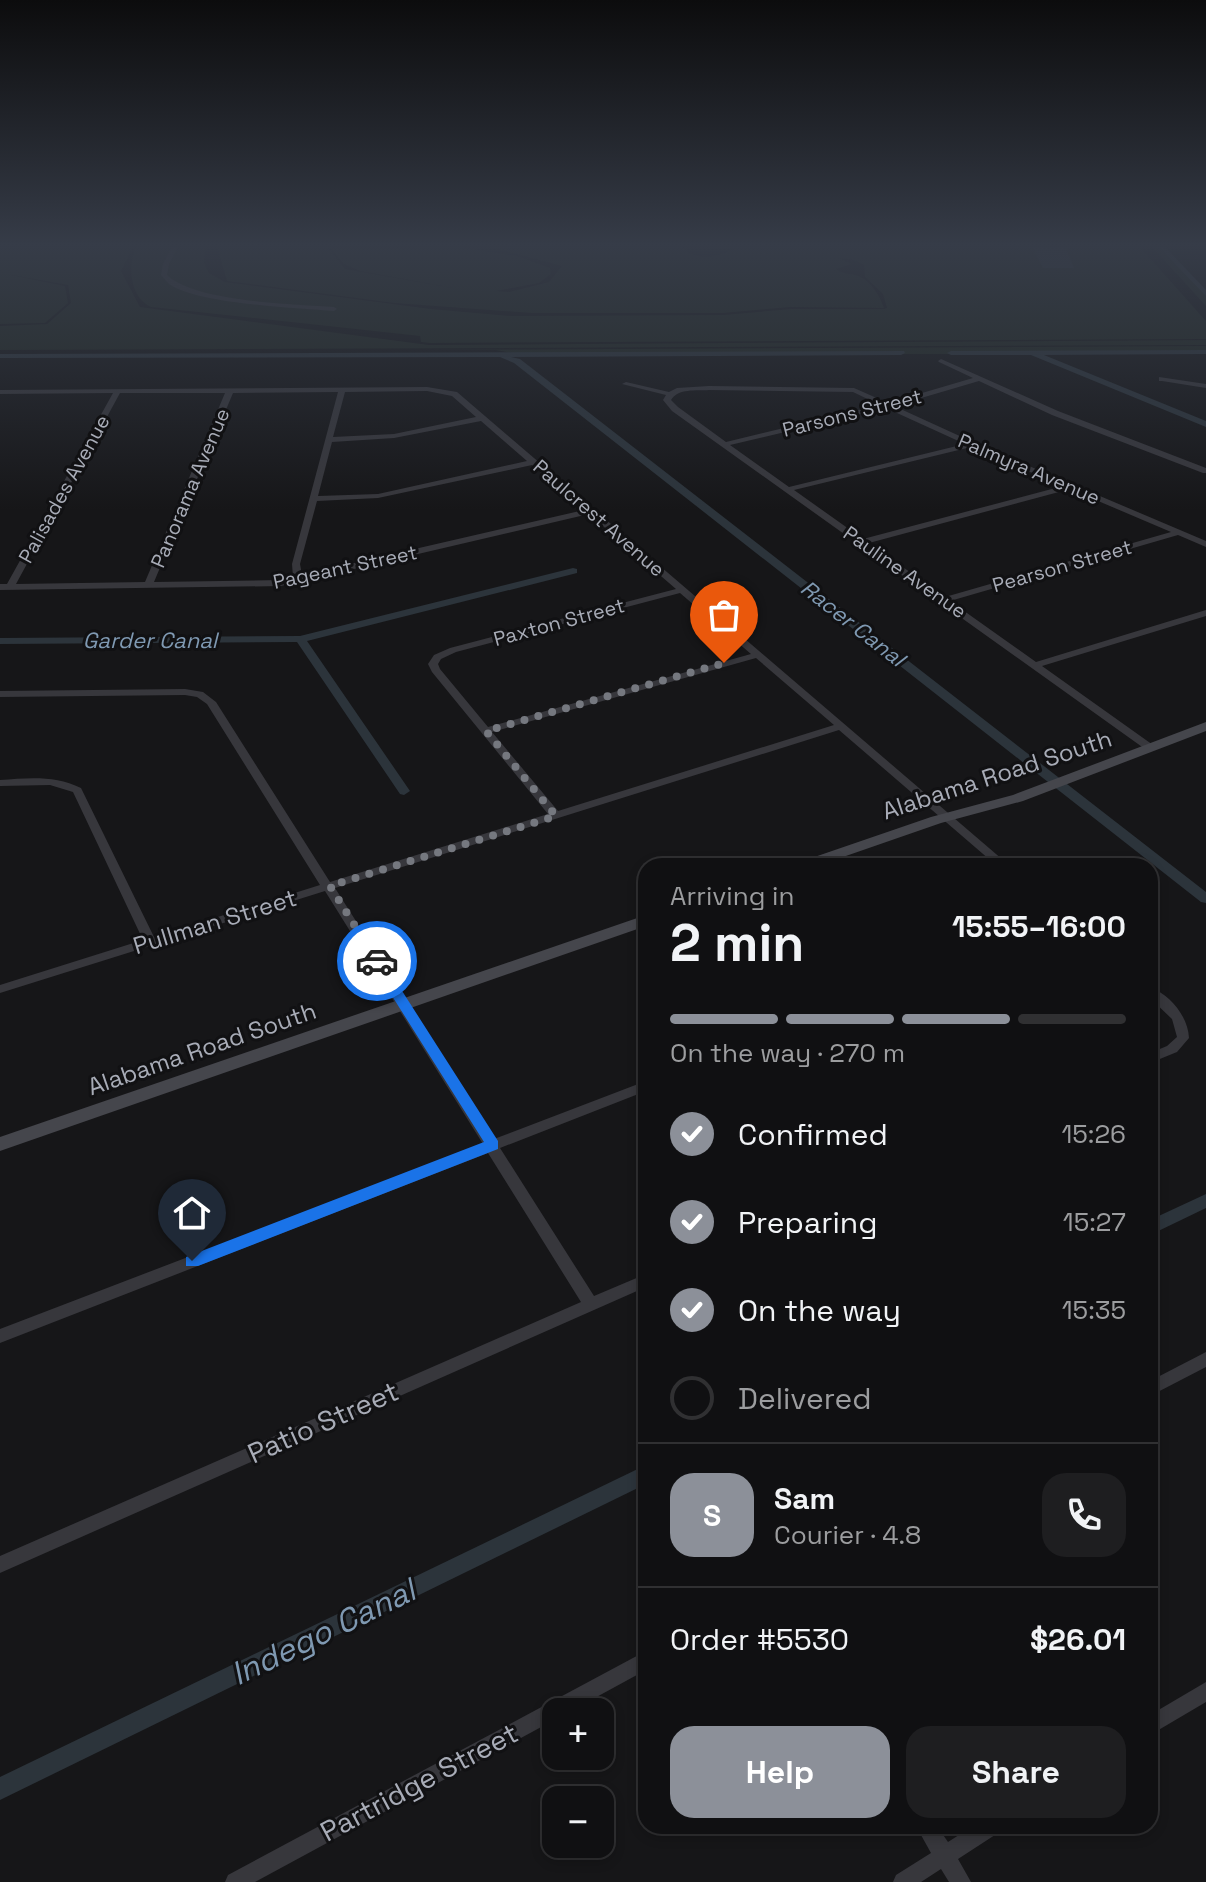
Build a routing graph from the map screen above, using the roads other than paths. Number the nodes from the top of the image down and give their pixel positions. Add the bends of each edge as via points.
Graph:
1 (941, 361) dead end
2 (979, 379) junction
3 (1162, 379) dead end
4 (626, 384) dead end
5 (1206, 386) edge
6 (230, 390) junction
7 (342, 390) junction
8 (118, 391) junction
9 (1, 394) edge
10 (670, 394) junction
11 (888, 406) junction
12 (483, 418) junction
13 (329, 440) junction
14 (725, 444) junction
15 (972, 445) junction
16 (534, 462) junction
17 (1206, 471) edge
18 (1070, 487) junction
19 (789, 489) junction
20 (313, 499) junction
21 (590, 511) junction
22 (1180, 532) junction
23 (863, 542) junction
24 (1206, 544) edge
25 (298, 580) junction
26 (148, 586) junction
27 (5, 587) edge
28 (681, 590) junction
29 (945, 600) junction
30 (1206, 613) edge
31 (757, 655) junction
32 (1036, 665) junction
33 (0, 694) edge
34 (841, 726) junction
35 (1206, 726) edge
36 (486, 731) junction
37 (1149, 747) junction
38 (0, 783) edge
39 (556, 816) junction
40 (948, 817) junction
41 (826, 858) edge
42 (995, 858) edge
43 (330, 886) junction
44 (638, 923) edge
45 (150, 942) junction
46 (0, 989) edge
47 (1158, 998) edge
48 (403, 1005) junction
49 (1158, 1055) edge
50 (638, 1089) edge
51 (0, 1144) edge
52 (493, 1145) junction
53 (638, 1283) edge
54 (591, 1304) junction
55 (0, 1336) edge
56 (1206, 1359) edge
57 (1158, 1385) edge
58 (0, 1565) edge
59 (638, 1664) edge
60 (1206, 1691) edge
61 (1158, 1721) edge
62 (931, 1834) edge
63 (978, 1834) edge
64 (944, 1855) junction
65 (235, 1882) edge
66 (903, 1882) edge
67 (961, 1882) edge

1 - 2 street
2 - 11 street, Parsons Street
2 - 17 street
3 - 5 street
4 - 10 street
6 - 7 street
6 - 8 street
6 - 26 street, Panorama Avenue
7 - 12 street, Paulcrest Avenue via 447,391
7 - 13 street
8 - 9 street
8 - 27 street, Palisades Avenue
10 - 11 street, Palmyra Avenue via 709,388 854,390
10 - 14 street, Pauline Avenue via 671,405
11 - 14 street, Parsons Street
11 - 15 street, Palmyra Avenue
12 - 13 street via 394,436
12 - 16 street, Paulcrest Avenue
13 - 20 street
14 - 19 street, Pauline Avenue
15 - 18 street, Palmyra Avenue
15 - 19 street
16 - 20 street via 378,496
16 - 21 street, Paulcrest Avenue
18 - 22 street, Palmyra Avenue
18 - 23 street
19 - 23 street, Pauline Avenue
20 - 25 street via 296,564
21 - 25 street, Pageant Street
21 - 28 street, Paulcrest Avenue
22 - 24 street, Palmyra Avenue
22 - 29 street, Pearson Street
23 - 29 street, Pauline Avenue
25 - 26 street, Pageant Street
26 - 27 street, Pageant Street
28 - 31 street, Paulcrest Avenue
28 - 36 street, Paxton Street via 437,657 435,670
29 - 32 street, Pauline Avenue
30 - 32 street
31 - 34 street, Paulcrest Avenue
31 - 36 street
32 - 37 street, Pauline Avenue
33 - 43 street via 200,694 218,711
34 - 39 street, Pullman Street
34 - 40 street, Paulcrest Avenue
35 - 37 street, Alabama Road South
36 - 39 street
37 - 40 street, Alabama Road South via 1037,791
38 - 45 street via 69,785 77,790
39 - 43 street, Pullman Street
40 - 41 street, Alabama Road South
40 - 42 street, Paulcrest Avenue
43 - 45 street, Pullman Street
43 - 48 street
44 - 48 street, Alabama Road South
45 - 46 street, Pullman Street
47 - 49 street via 1184,1026 1183,1038
48 - 51 street, Alabama Road South
48 - 52 street
50 - 52 street
52 - 54 street
52 - 55 street
53 - 54 street, Patio Street
54 - 58 street, Patio Street
56 - 57 street
59 - 65 street, Partridge Street
60 - 61 street
62 - 64 street
63 - 64 street
64 - 66 street
64 - 67 street

